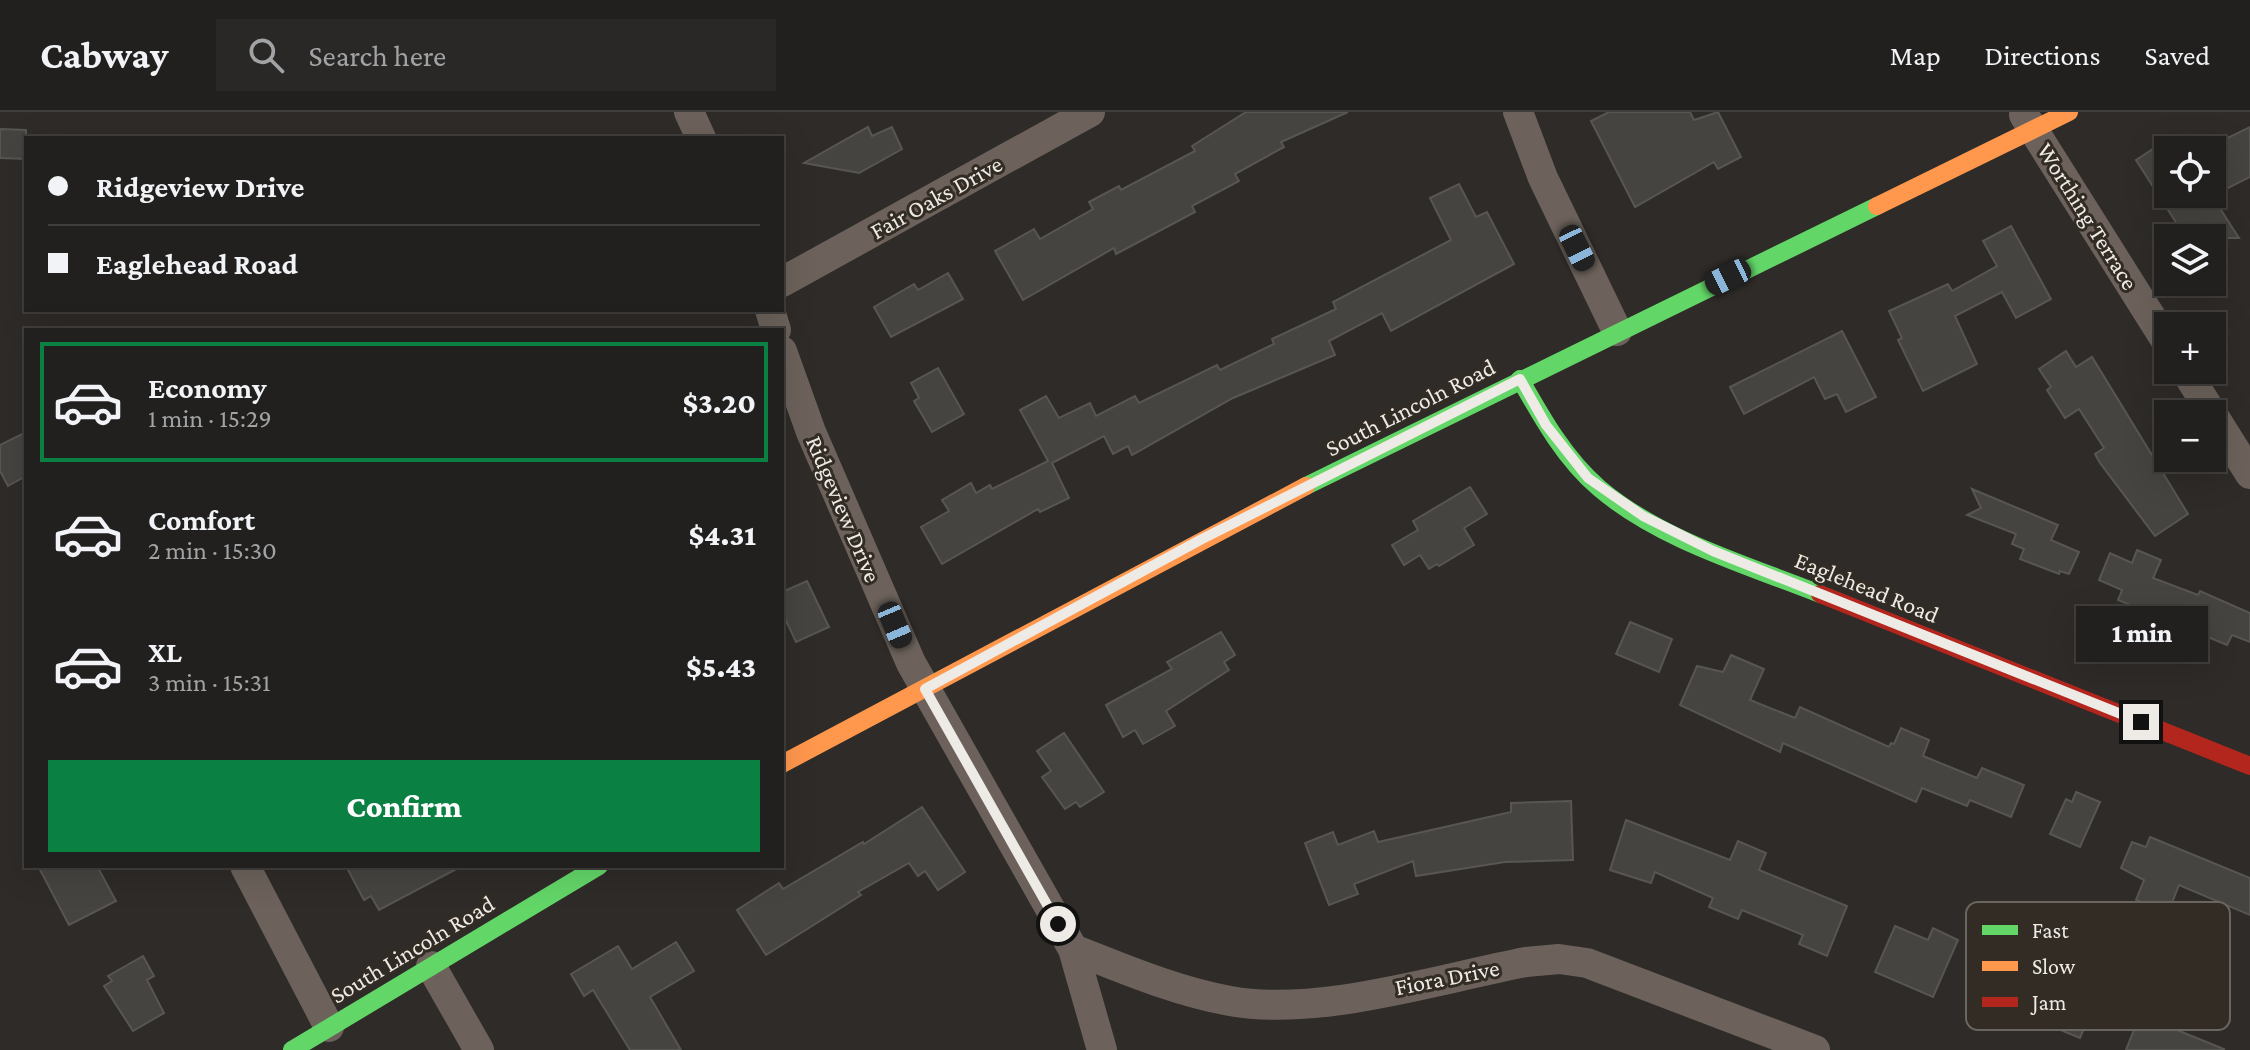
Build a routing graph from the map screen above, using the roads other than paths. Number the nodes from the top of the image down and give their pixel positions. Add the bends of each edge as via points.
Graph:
1 (689, 112) edge
2 (1090, 112) edge
3 (1518, 112) edge
4 (2069, 112) edge
5 (2028, 121) edge
6 (700, 136) edge
7 (784, 281) edge
8 (2154, 322) edge
9 (1617, 331) junction
10 (784, 357) edge
11 (1520, 379) junction
12 (2194, 384) edge
13 (2250, 474) edge
14 (925, 689) junction
15 (784, 763) edge
16 (2250, 766) edge
17 (246, 868) edge
18 (596, 868) edge
19 (1073, 949) junction
20 (431, 966) junction
21 (329, 1027) junction
22 (292, 1050) edge
23 (479, 1050) edge
24 (1102, 1050) edge
25 (1815, 1050) edge

1 - 6 street
2 - 7 street, Fair Oaks Drive
3 - 9 street via 1543,178
4 - 5 street, South Lincoln Road
5 - 8 street, Worthing Terrace
5 - 9 street, South Lincoln Road
9 - 11 street, South Lincoln Road
10 - 14 street, Ridgeview Drive via 811,432
11 - 14 street, South Lincoln Road via 1202,539
11 - 16 street, Eaglehead Road via 1546,425 1588,478 1643,516 1713,551
12 - 13 street
14 - 15 street, South Lincoln Road
14 - 19 street, Ridgeview Drive
17 - 21 street
18 - 20 street, South Lincoln Road
19 - 24 street, Ridgeview Drive
19 - 25 street, Fiora Drive via 1175,988 1232,1001 1291,1005 1559,959 1587,963
20 - 21 street, South Lincoln Road
20 - 23 street
21 - 22 street, South Lincoln Road

